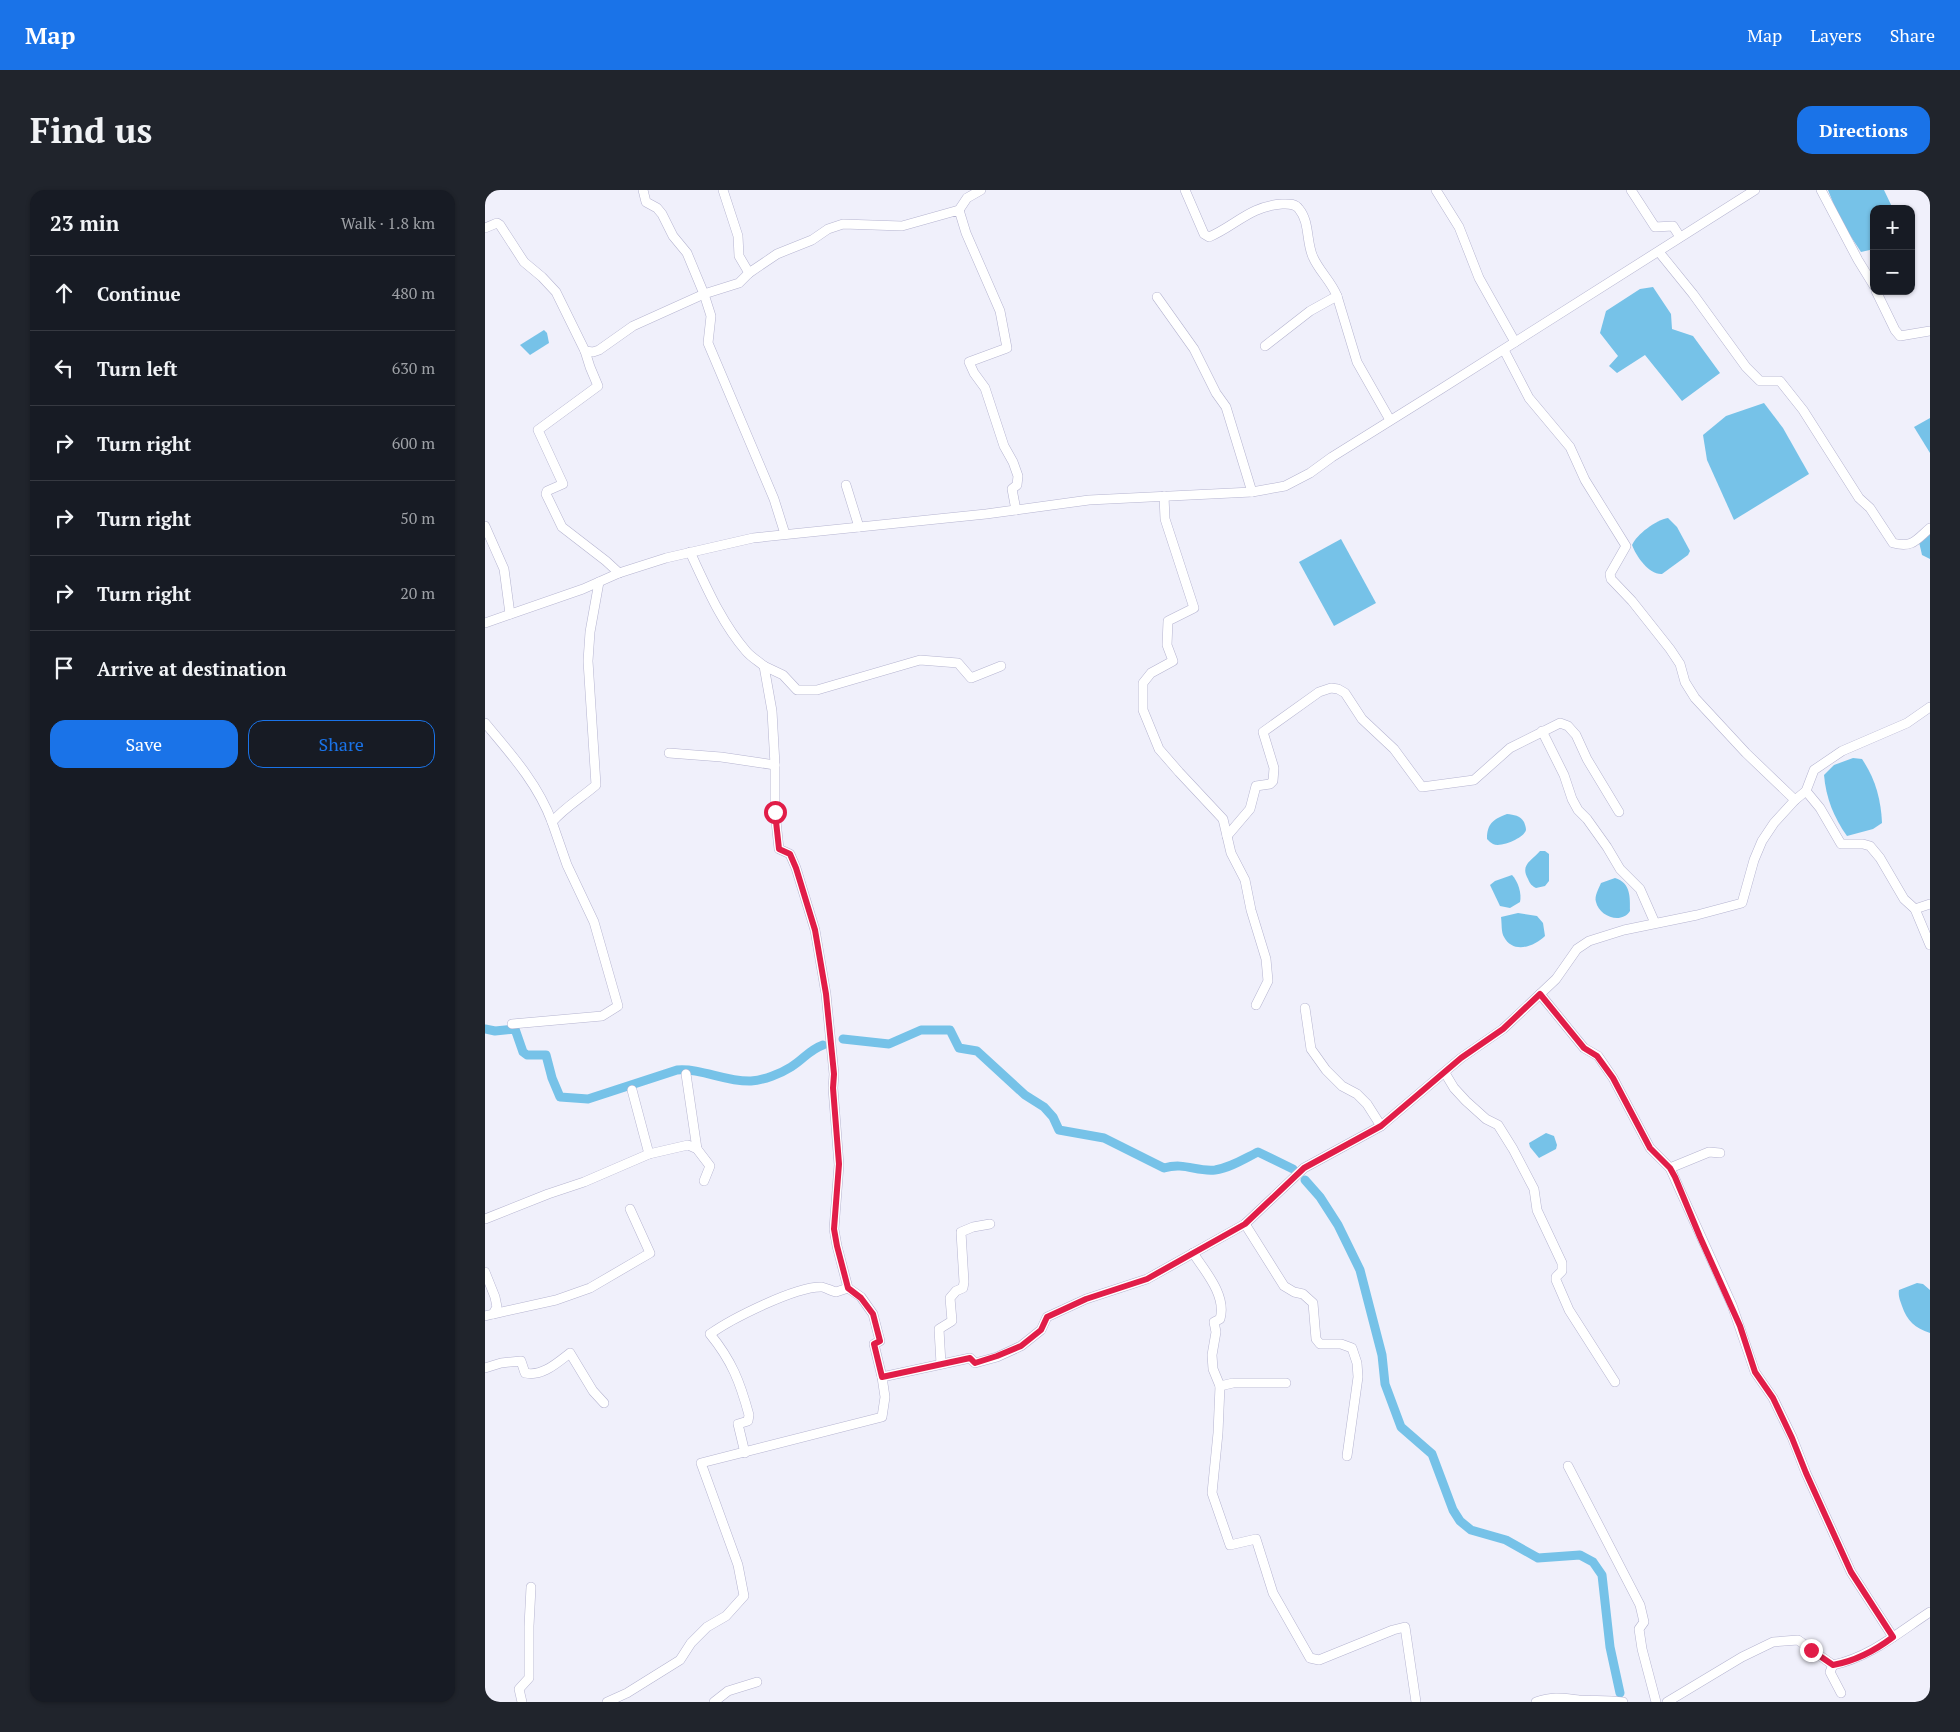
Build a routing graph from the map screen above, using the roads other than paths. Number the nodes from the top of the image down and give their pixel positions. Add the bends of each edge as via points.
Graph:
1 (643, 190) edge
2 (723, 190) edge
3 (981, 190) edge
4 (1185, 190) edge
5 (1436, 190) edge
6 (1631, 190) edge
7 (1755, 190) edge
8 (1821, 190) edge
9 (959, 210) junction
10 (485, 228) edge
11 (1680, 237) junction
12 (1659, 252) junction
13 (749, 274) junction
14 (1870, 280) edge
15 (704, 294) junction
16 (1878, 295) edge
17 (1337, 296) junction
18 (1157, 298) dead end
19 (1930, 331) edge
20 (1515, 342) junction
21 (1265, 346) dead end
22 (585, 350) junction
23 (1504, 350) junction
24 (1390, 420) junction
25 (846, 484) dead end
26 (1253, 492) junction
27 (1164, 496) junction
28 (1017, 510) junction
29 (485, 526) edge
30 (859, 527) junction
31 (1930, 528) edge
32 (785, 534) junction
33 (690, 552) junction
34 (619, 573) junction
35 (599, 582) junction
36 (510, 614) junction
37 (485, 623) edge
38 (764, 666) junction
39 (1001, 666) dead end
40 (1930, 707) edge
41 (485, 723) edge
42 (1542, 731) junction
43 (669, 753) dead end
44 (775, 765) junction
45 (1806, 791) junction
46 (1795, 800) junction
47 (1619, 812) dead end
48 (552, 822) junction
49 (1227, 836) junction
50 (1930, 904) edge
51 (1915, 909) junction
52 (1655, 923) junction
53 (1930, 945) edge
54 (1540, 994) junction
55 (1256, 1005) dead end
56 (1305, 1008) dead end
57 (512, 1024) dead end
58 (1445, 1073) junction
59 (685, 1074) dead end
60 (632, 1090) dead end
61 (1381, 1126) junction
62 (697, 1149) junction
63 (1720, 1153) dead end
64 (649, 1154) junction
65 (1670, 1168) junction
66 (704, 1181) dead end
67 (629, 1209) dead end
68 (485, 1219) edge
69 (990, 1224) dead end
70 (1245, 1224) junction
71 (1193, 1254) junction
72 (485, 1272) edge
73 (848, 1288) junction
74 (489, 1315) edge
75 (941, 1364) junction
76 (485, 1368) edge
77 (882, 1377) junction
78 (1286, 1382) dead end
79 (1615, 1382) dead end
80 (1220, 1386) junction
81 (604, 1403) dead end
82 (745, 1453) junction
83 (1347, 1456) dead end
84 (1568, 1466) dead end
85 (531, 1586) dead end
86 (1930, 1612) edge
87 (1893, 1637) junction
88 (1833, 1665) junction
89 (757, 1682) dead end
90 (1841, 1693) dead end
91 (1683, 1698) edge
92 (1610, 1701) edge
93 (522, 1702) edge
94 (607, 1702) edge
95 (714, 1702) edge
96 (1417, 1702) edge
97 (1536, 1702) edge
98 (1623, 1702) edge
99 (1656, 1702) edge
100 (1667, 1702) edge

1 - 15 street via 646,202 662,214 673,236 687,253
2 - 13 street via 738,236 739,256
3 - 9 street via 967,198
4 - 17 street via 1204,234 1209,237 1250,212 1271,204 1294,205 1300,210 1306,225 1313,258
5 - 20 street via 1459,227 1479,278
6 - 11 street via 1655,226 1673,226
7 - 11 street
8 - 14 street
9 - 13 street via 902,226 843,224 777,254
9 - 28 street via 999,311 1007,348 969,362 985,388 1004,446 1018,476 1017,485 1012,489
10 - 22 street via 497,223 500,225 524,262 556,292
11 - 12 street
12 - 20 street
12 - 31 street via 1746,367 1760,381 1780,381 1893,543 1912,544
13 - 15 street via 739,283
15 - 22 street via 633,326 599,350
15 - 32 street via 711,316 708,343 774,499
16 - 19 street via 1900,336
17 - 21 street via 1310,311
17 - 24 street via 1357,362
18 - 26 street via 1195,349 1215,393 1226,407
20 - 23 street
22 - 34 street via 598,386 539,429 563,484 546,494 562,527
23 - 24 street
23 - 46 street via 1529,398 1570,447 1585,480 1626,546 1610,574 1611,579 1671,649 1695,698 1752,760
24 - 26 street via 1310,473 1285,486
25 - 30 street
26 - 27 street
27 - 28 street via 1089,500
27 - 49 street via 1165,519 1194,608 1168,621 1167,645 1173,661 1151,673 1143,683 1143,710 1159,749 1223,819
28 - 30 street
29 - 36 street via 504,568
30 - 32 street
32 - 33 street
33 - 34 street
33 - 38 street via 715,605 736,638 747,653
34 - 35 street
35 - 36 street
35 - 48 street via 588,661 596,785
36 - 37 street
38 - 39 street via 783,675 797,690 817,690 920,660 957,663 971,678
38 - 44 street via 772,712
40 - 45 street via 1907,723 1842,751 1814,770
41 - 48 street via 529,778 545,802
42 - 47 street via 1560,723 1568,726
42 - 49 street via 1510,748 1474,780 1422,788 1394,749 1362,719 1345,693 1338,689 1319,692 1263,732 1274,768 1273,781 1256,786 1250,809
42 - 52 street via 1578,810 1607,847 1620,870 1640,888
43 - 44 street via 721,756
44 - 73 street via 774,804 779,849 790,854 796,868 815,930 826,994 839,1164 834,1229
45 - 46 street
45 - 51 street via 1841,844 1870,846 1904,898
46 - 52 street via 1762,841 1742,903
48 - 57 street via 567,865 594,922 618,1006 602,1016
49 - 55 street via 1245,880 1266,959 1268,981
50 - 51 street
51 - 53 street
52 - 54 street via 1589,941 1577,949 1556,979
54 - 58 street via 1503,1029
54 - 65 street via 1584,1048 1597,1056 1613,1078 1650,1148
56 - 61 street via 1311,1049 1326,1070 1367,1104
58 - 61 street
58 - 79 street via 1466,1101 1498,1125 1513,1149 1534,1189 1537,1210 1562,1263 1562,1271 1556,1280 1569,1310
59 - 62 street
60 - 64 street
61 - 70 street via 1304,1168
62 - 64 street via 688,1145
62 - 66 street via 710,1166
63 - 65 street via 1709,1152
64 - 68 street
65 - 87 street via 1737,1319 1755,1372 1773,1398 1851,1572
67 - 74 street via 651,1253 590,1288 556,1300
69 - 75 street via 973,1226 961,1232 964,1282 963,1288 950,1298 952,1321 939,1329
70 - 71 street
70 - 83 street via 1284,1286 1303,1294 1313,1303 1319,1344 1341,1344 1352,1348 1358,1377
71 - 75 street via 1147,1279 1086,1299 1047,1317 1041,1330 1021,1346 975,1363 970,1358
71 - 80 street via 1218,1292 1222,1313 1214,1322 1216,1332 1212,1356
72 - 74 street via 497,1307
73 - 77 street via 873,1314 880,1341 874,1344
73 - 82 street via 837,1292 823,1287 803,1289 748,1312 710,1334 739,1379 749,1415 748,1421 738,1424
75 - 77 street
76 - 81 street via 501,1362 521,1361 525,1373 530,1374 552,1368 570,1353
77 - 82 street via 885,1397 882,1417
78 - 80 street
80 - 96 street via 1212,1493 1230,1545 1256,1539 1273,1594 1309,1658 1319,1660 1405,1627
82 - 94 street via 701,1463 733,1551 744,1596 726,1616 691,1643 680,1660
84 - 99 street via 1640,1605 1644,1622 1639,1629 1642,1649
85 - 93 street via 529,1678 519,1689
86 - 87 street
87 - 88 street via 1848,1662
88 - 90 street via 1830,1672
88 - 91 street via 1798,1640 1773,1642 1741,1657
89 - 95 street via 728,1691
91 - 100 street
92 - 97 street via 1562,1697
92 - 98 street

